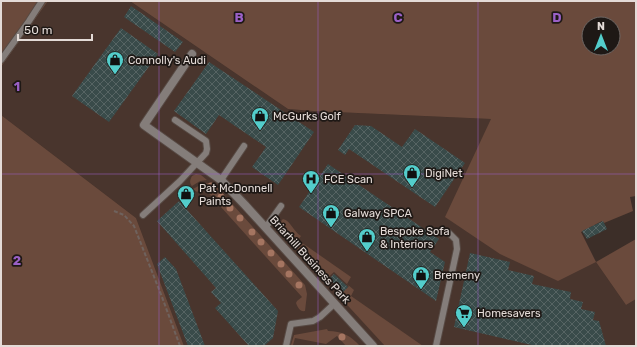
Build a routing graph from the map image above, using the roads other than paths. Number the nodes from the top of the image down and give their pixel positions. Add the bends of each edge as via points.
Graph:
1 (42, 1) edge
2 (192, 54) dead end
3 (1, 60) edge
4 (175, 120) dead end
5 (244, 146) dead end
6 (198, 163) junction
7 (221, 180) junction
8 (281, 206) dead end
9 (143, 215) dead end
10 (266, 227) junction
11 (449, 233) dead end
12 (334, 304) junction
13 (286, 346) edge
14 (373, 346) edge
15 (436, 346) edge

1 - 3 lane
2 - 6 street, Briarhill Business Park via 144,125
4 - 6 lane via 206,141 206,153
5 - 7 lane
6 - 7 street, Briarhill Business Park
6 - 9 lane
7 - 10 street, Briarhill Business Park
8 - 10 lane
10 - 12 street, Briarhill Business Park
11 - 15 lane via 456,240 457,249
12 - 13 lane via 313,321 291,324
12 - 14 street, Briarhill Business Park

